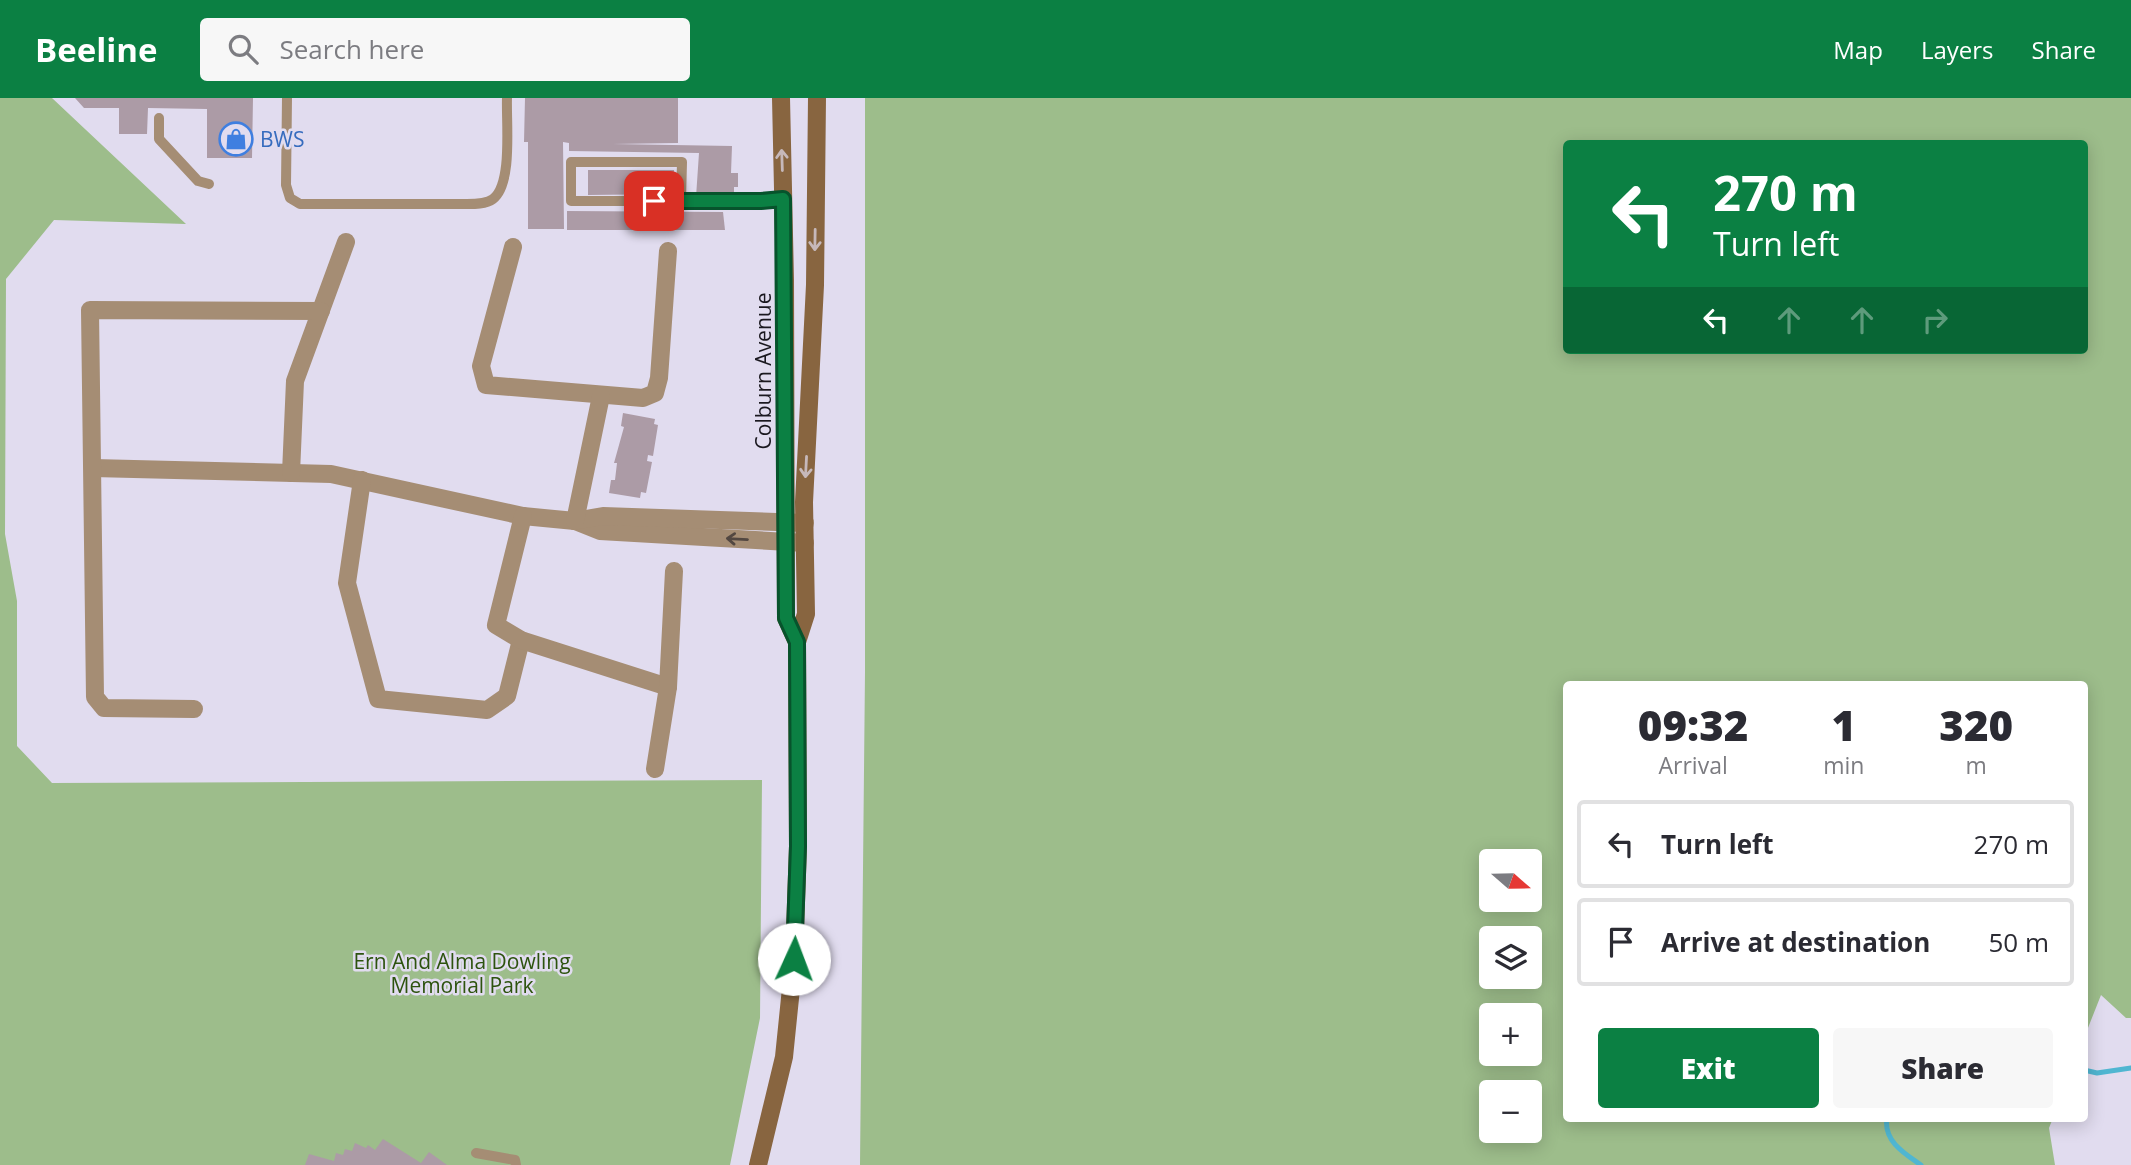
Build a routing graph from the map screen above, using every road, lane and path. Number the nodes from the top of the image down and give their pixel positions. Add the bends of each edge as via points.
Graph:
1 (287, 98) edge
2 (507, 98) edge
3 (781, 98) edge
4 (817, 98) edge
5 (159, 118) dead end
6 (209, 184) dead end
7 (783, 199) junction
8 (681, 201) junction
9 (346, 242) dead end
10 (513, 247) dead end
11 (667, 251) dead end
12 (321, 311) junction
13 (601, 396) junction
14 (93, 468) junction
15 (291, 473) junction
16 (362, 480) junction
17 (523, 516) junction
18 (575, 521) junction
19 (796, 522) junction
20 (677, 526) junction
21 (787, 541) junction
22 (805, 543) junction
23 (674, 571) dead end
24 (520, 640) junction
25 (797, 642) junction
26 (668, 687) junction
27 (194, 709) dead end
28 (655, 769) dead end
29 (476, 1153) dead end
30 (516, 1165) edge
31 (758, 1165) edge

1 - 2 lane via 286,185 290,198 300,204 478,204 492,200 506,173
7 -> 3 main road, Colburn Avenue
4 -> 19 main road, Colburn Avenue via 815,285
5 - 6 lane via 159,139 198,181
7 - 8 lane
7 - 19 main road, Colburn Avenue
8 - 8 lane via 571,201 572,162 682,162
9 - 12 street
10 - 13 street via 481,366 485,385
11 - 13 street via 655,393 643,398
12 - 14 street via 90,310
12 - 15 street via 295,381
13 - 18 street
14 - 15 street
14 - 27 street via 95,697 104,708
15 - 16 street
16 - 17 street
16 - 24 street via 347,583 378,699 487,710 507,696
17 - 18 street
17 - 24 street via 496,625
18 - 20 street via 600,531 624,525
19 - 20 street
19 - 21 main road, Colburn Avenue
19 - 22 main road, Colburn Avenue
21 -> 20 street
21 - 22 street
21 - 25 main road, Colburn Avenue via 786,618
22 - 25 main road, Colburn Avenue via 806,614
23 - 26 street
24 - 26 street
25 - 31 main road, Colburn Avenue via 794,959 784,1056
26 - 28 street
29 - 30 lane via 514,1160

